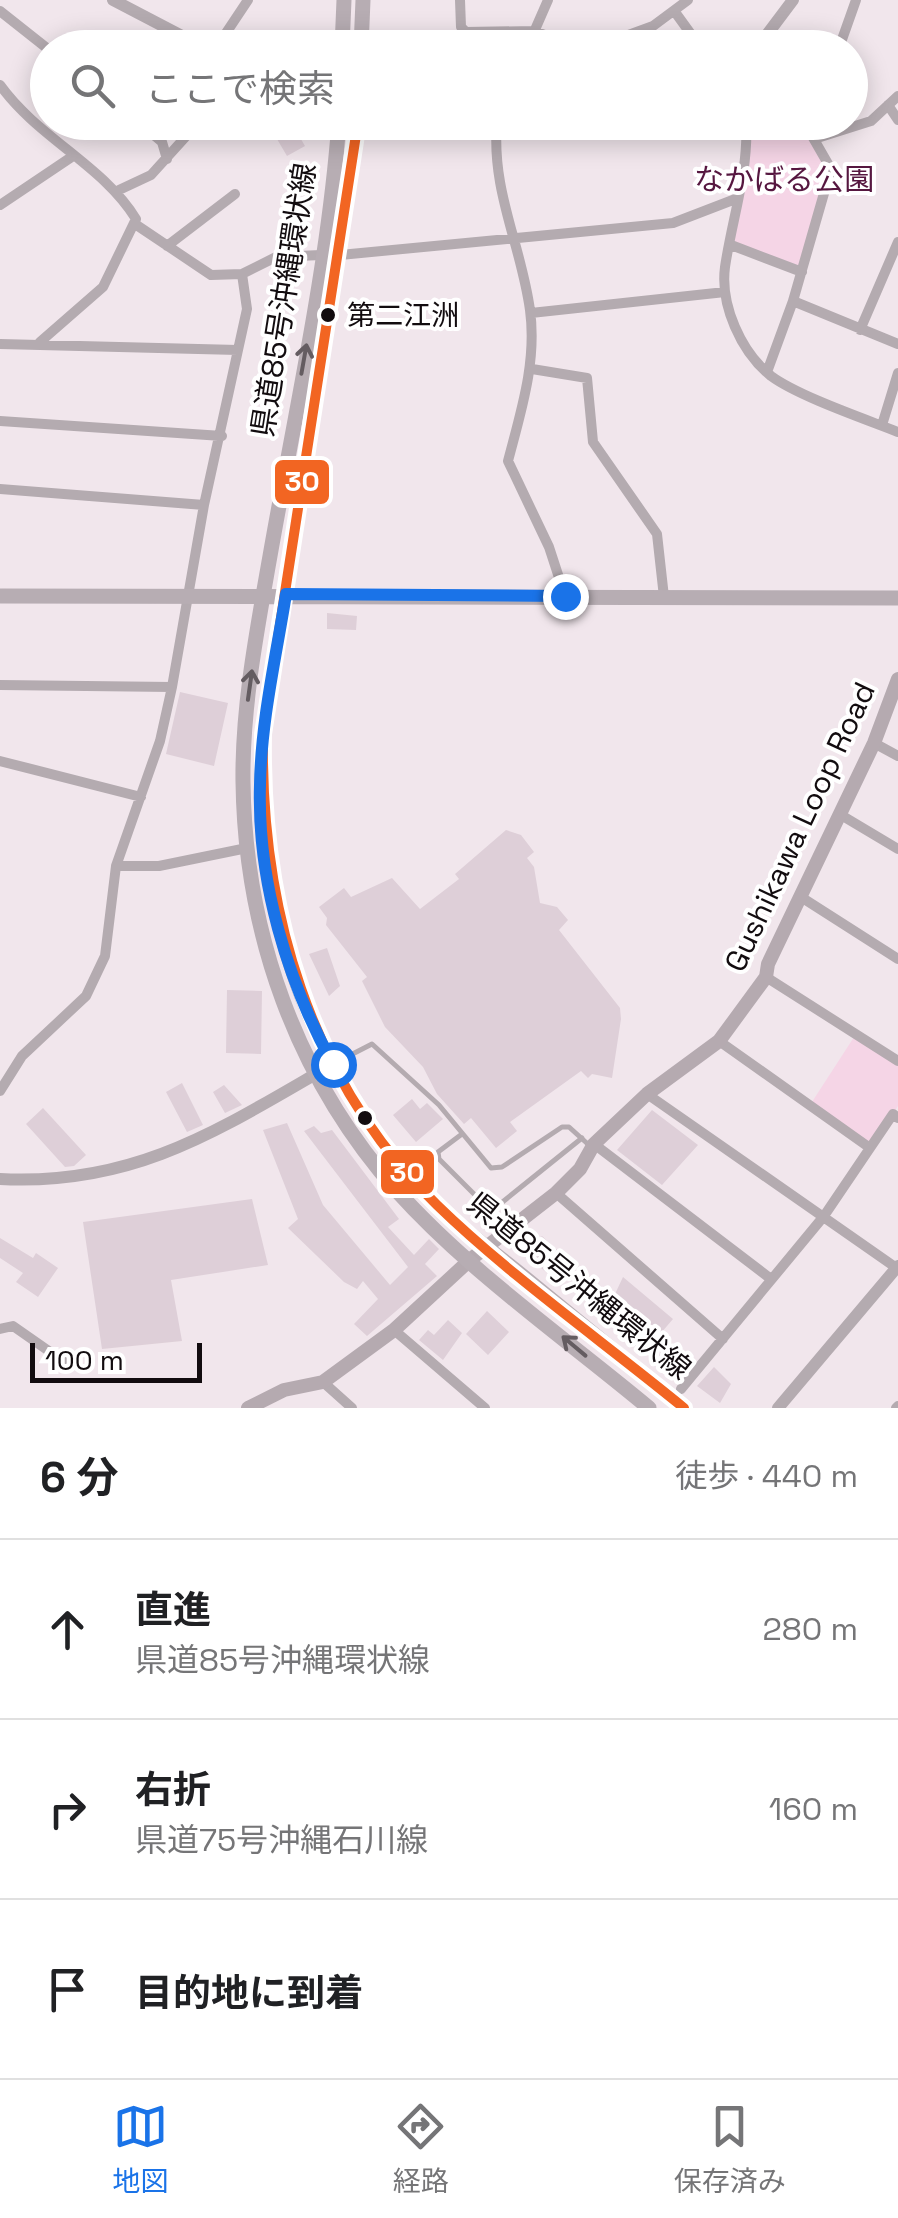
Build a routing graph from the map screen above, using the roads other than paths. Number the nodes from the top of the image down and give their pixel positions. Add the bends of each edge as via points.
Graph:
1 (113, 0) edge
2 (248, 0) edge
3 (344, 0) edge
4 (363, 0) edge
5 (460, 0) edge
6 (548, 0) edge
7 (688, 0) edge
8 (793, 0) edge
9 (856, 0) edge
10 (0, 11) edge
11 (675, 12) junction
12 (170, 30) edge
13 (228, 30) edge
14 (343, 30) edge
15 (362, 30) edge
16 (464, 30) edge
17 (534, 30) edge
18 (642, 30) edge
19 (688, 30) edge
20 (770, 30) edge
21 (845, 30) edge
22 (30, 35) edge
23 (2, 90) edge
24 (898, 96) edge
25 (888, 105) junction
26 (30, 116) edge
27 (898, 120) edge
28 (868, 122) edge
29 (56, 140) edge
30 (160, 140) edge
31 (183, 140) edge
32 (337, 140) edge
33 (356, 140) edge
34 (497, 140) edge
35 (744, 140) edge
36 (815, 140) edge
37 (73, 156) junction
38 (167, 159) junction
39 (118, 190) junction
40 (235, 194) dead end
41 (738, 198) junction
42 (0, 205) edge
43 (134, 224) junction
44 (515, 241) junction
45 (898, 242) edge
46 (730, 245) junction
47 (166, 246) junction
48 (340, 255) junction
49 (322, 256) junction
50 (802, 272) junction
51 (242, 274) junction
52 (725, 292) junction
53 (793, 301) junction
54 (531, 313) junction
55 (860, 330) junction
56 (40, 342) junction
57 (0, 344) edge
58 (898, 344) edge
59 (238, 350) junction
60 (532, 369) junction
61 (767, 372) junction
62 (898, 373) edge
63 (0, 420) edge
64 (882, 425) junction
65 (898, 432) edge
66 (222, 436) junction
67 (0, 489) edge
68 (204, 505) junction
69 (264, 594) junction
70 (286, 594) junction
71 (0, 596) edge
72 (190, 596) junction
73 (565, 596) junction
74 (664, 597) junction
75 (898, 598) edge
76 (898, 683) edge
77 (0, 686) edge
78 (172, 687) junction
79 (874, 744) junction
80 (898, 756) edge
81 (0, 760) edge
82 (141, 798) junction
83 (841, 815) junction
84 (246, 848) junction
85 (898, 849) edge
86 (116, 866) junction
87 (801, 898) junction
88 (898, 959) edge
89 (766, 978) junction
90 (718, 1041) junction
91 (898, 1060) edge
92 (333, 1064) junction
93 (315, 1074) junction
94 (0, 1091) edge
95 (647, 1094) junction
96 (896, 1112) edge
97 (462, 1134) junction
98 (589, 1143) junction
99 (870, 1148) junction
100 (0, 1179) edge
101 (556, 1193) junction
102 (824, 1216) junction
103 (487, 1247) junction
104 (471, 1260) junction
105 (898, 1268) edge
106 (771, 1280) junction
107 (0, 1330) edge
108 (394, 1330) junction
109 (723, 1339) junction
110 (66, 1363) dead end
111 (324, 1382) junction
112 (681, 1390) dead end
113 (248, 1408) edge
114 (352, 1408) edge
115 (485, 1408) edge
116 (649, 1408) edge
117 (684, 1408) edge
118 (778, 1408) edge

1 - 12 street
2 - 13 street
3 - 14 main road
4 - 15 main road
5 - 16 street
6 - 17 street
7 - 11 street
8 - 20 street
9 - 21 street
10 - 22 street
11 - 18 street
11 - 19 street
23 - 26 street
24 - 25 street
25 - 27 street
25 - 28 street
29 - 37 street
30 - 38 street
31 - 38 street
32 - 49 main road, 県道85号沖縄環状線
33 - 48 main road, 県道85号沖縄環状線
34 - 44 street via 496,176
35 - 41 street
36 - 50 street via 831,169
37 - 39 street
37 - 42 street
38 - 39 street via 152,175
39 - 43 street
40 - 47 street
41 - 44 street via 673,223
41 - 46 street
43 - 47 street
43 - 56 street via 103,287
44 - 48 street
44 - 54 street
45 - 55 street
46 - 50 street
46 - 52 street
47 - 51 street via 210,276
48 - 70 main road, 県道85号沖縄環状線
49 - 51 street via 276,257
69 -> 49 main road, 県道85号沖縄環状線
50 - 53 street
51 - 59 street via 247,308
52 - 54 street
52 - 61 street via 740,336
53 - 55 street
53 - 61 street
54 - 60 street
55 - 58 street
56 - 57 street
56 - 59 street
59 - 66 street
60 - 73 street via 508,461
60 - 74 street via 587,378 593,442 657,534
61 - 64 street
62 - 64 street
63 - 66 street
64 - 65 street
66 - 68 street
67 - 68 street
68 - 72 street
69 - 70 main road
69 - 72 main road
84 -> 69 main road, 県道85号沖縄環状線 via 244,731
70 - 73 main road
70 - 92 main road, 県道85号沖縄環状線 via 264,734 263,850 288,961
71 - 72 main road
72 - 78 street
73 - 74 main road
74 - 75 main road
76 - 79 main road, Gushikawa Loop Road
77 - 78 street
78 - 82 street
79 - 80 street
79 - 83 main road, Gushikawa Loop Road
81 - 82 street
82 - 86 street
83 - 85 street
83 - 87 main road, Gushikawa Loop Road
84 - 86 street via 160,866
84 - 93 main road, 県道85号沖縄環状線 via 269,965
86 - 94 street via 105,956 86,996 22,1056
87 - 88 street
87 - 89 main road, Gushikawa Loop Road
89 - 90 main road, Gushikawa Loop Road
89 - 91 street
90 - 95 main road, Gushikawa Loop Road
90 - 99 street
92 - 93 street
92 - 97 lane via 372,1044
92 - 103 main road, 県道85号沖縄環状線 via 388,1150
93 - 100 street via 202,1138 140,1164 85,1178
93 - 104 main road, 県道85号沖縄環状線 via 396,1189
95 - 98 main road, Gushikawa Loop Road
95 - 102 street
96 - 99 street
97 - 98 lane via 490,1168 502,1167 562,1126
97 - 98 lane via 438,1152 439,1159 488,1208
98 - 101 main road, Gushikawa Loop Road via 580,1169
98 - 106 street
99 - 102 street
101 - 103 main road, Gushikawa Loop Road
101 - 109 street
102 - 105 street
102 - 106 street
103 - 104 main road, Gushikawa Loop Road
103 - 117 main road, 県道85号沖縄環状線
104 - 108 main road, Gushikawa Loop Road
116 -> 104 main road, 県道85号沖縄環状線
105 - 118 street
106 - 109 street
107 - 110 street via 13,1326
108 - 111 main road, Gushikawa Loop Road
108 - 115 street
109 - 112 street
111 - 113 main road, Gushikawa Loop Road via 284,1390
111 - 114 street

